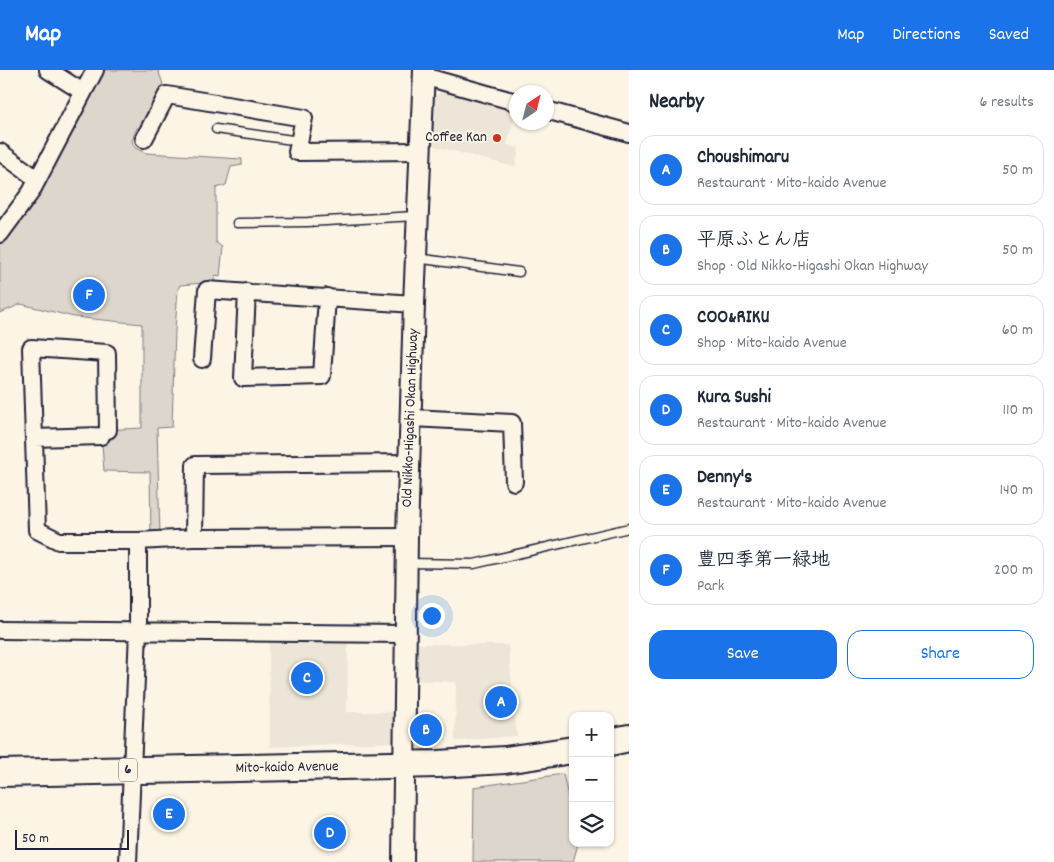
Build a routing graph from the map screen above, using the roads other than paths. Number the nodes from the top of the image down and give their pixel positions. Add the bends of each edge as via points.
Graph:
1 (48, 70) edge
2 (95, 70) edge
3 (423, 73) edge
4 (83, 92) junction
5 (509, 100) edge
6 (554, 112) edge
7 (216, 129) dead end
8 (629, 133) edge
9 (144, 139) dead end
10 (299, 141) junction
11 (421, 151) junction
12 (0, 152) edge
13 (37, 179) junction
14 (418, 216) junction
15 (236, 223) dead end
16 (0, 234) edge
17 (416, 258) junction
18 (519, 272) dead end
19 (247, 292) junction
20 (327, 297) junction
21 (414, 304) junction
22 (202, 359) dead end
23 (411, 418) junction
24 (34, 438) junction
25 (410, 464) junction
26 (514, 482) dead end
27 (629, 528) edge
28 (408, 537) junction
29 (194, 538) junction
30 (138, 541) junction
31 (407, 563) junction
32 (0, 630) edge
33 (138, 632) junction
34 (406, 634) junction
35 (629, 738) edge
36 (614, 741) edge
37 (569, 751) edge
38 (405, 765) junction
39 (133, 770) junction
40 (0, 773) edge
41 (128, 862) edge
42 (403, 862) edge

1 - 4 street
2 - 4 street
3 - 5 street
3 - 11 street, Old Nikko-Higashi Okan Highway via 428,120
4 - 13 street
6 - 8 street
7 - 10 lane
9 - 10 street via 167,95 304,118
10 - 11 street via 297,152
11 - 14 street, Old Nikko-Higashi Okan Highway
12 - 13 street
13 - 16 street
14 - 15 lane
14 - 17 street, Old Nikko-Higashi Okan Highway
17 - 18 lane
17 - 21 street, Old Nikko-Higashi Okan Highway
19 - 20 street
19 - 20 street via 243,378 322,376
19 - 22 street via 206,290
20 - 21 street
21 - 23 street, Old Nikko-Higashi Okan Highway
23 - 25 street, Old Nikko-Higashi Okan Highway
23 - 26 street via 512,423
24 - 24 street via 31,348 106,353 105,433
24 - 30 street via 37,530 59,541
25 - 28 street, Old Nikko-Higashi Okan Highway
25 - 29 street via 195,465
27 - 31 lane via 474,564
28 - 29 street
28 - 31 street, Old Nikko-Higashi Okan Highway
29 - 30 street
30 - 33 street
31 - 34 street, Old Nikko-Higashi Okan Highway
32 - 33 street
33 - 34 street
33 - 39 street
34 - 38 street, Old Nikko-Higashi Okan Highway
35 - 36 highway
37 - 38 highway, Mito-kaido Avenue / 6 via 505,760
38 - 39 highway, Mito-kaido Avenue / 6
38 - 42 street, Old Nikko-Higashi Okan Highway
39 - 40 highway, Mito-kaido Avenue / 6
39 - 41 street

